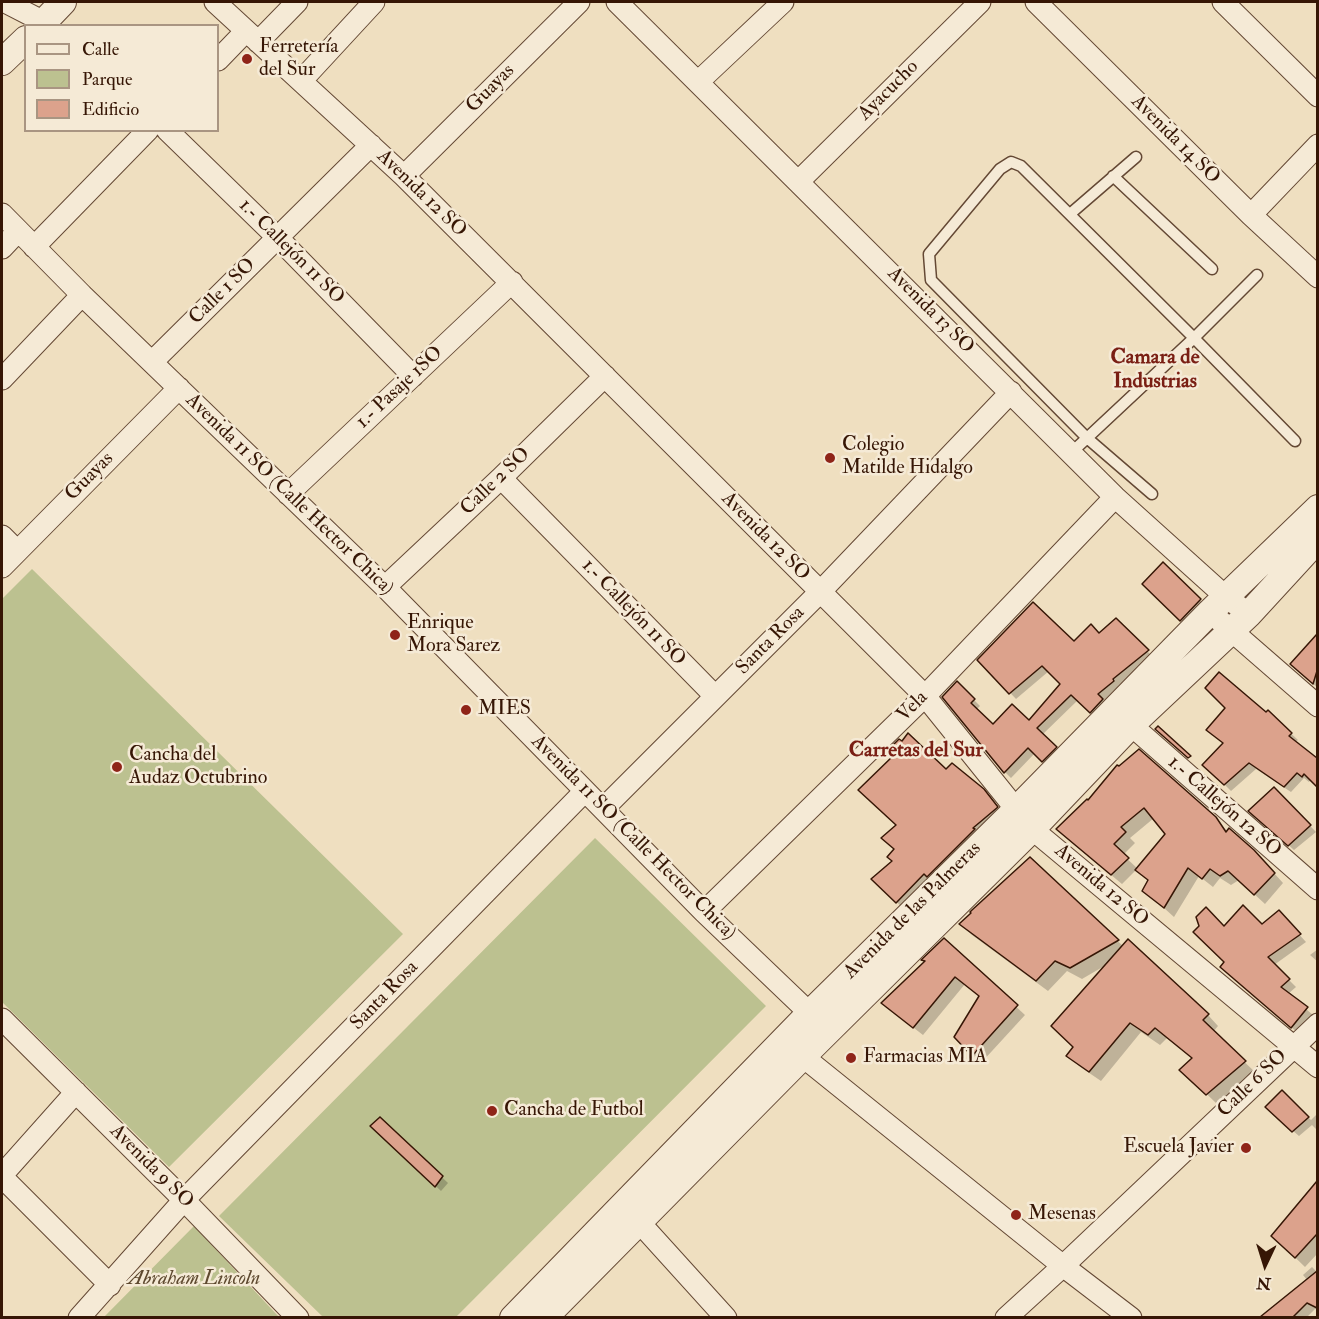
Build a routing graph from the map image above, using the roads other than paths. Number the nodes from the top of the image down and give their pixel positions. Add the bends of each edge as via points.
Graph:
1 (5, 2) edge
2 (63, 2) edge
3 (215, 2) edge
4 (297, 2) edge
5 (374, 2) edge
6 (579, 2) edge
7 (617, 2) edge
8 (783, 2) edge
9 (980, 2) edge
10 (1036, 2) edge
11 (1223, 2) edge
12 (42, 24) edge
13 (252, 36) junction
14 (24, 41) edge
15 (219, 59) edge
16 (2, 62) edge
17 (301, 81) junction
18 (698, 82) junction
19 (1317, 96) edge
20 (146, 132) edge
21 (169, 132) edge
22 (371, 145) junction
23 (1317, 145) edge
24 (1136, 157) dead end
25 (404, 176) junction
26 (1113, 176) junction
27 (799, 181) junction
28 (2, 214) edge
29 (1070, 214) junction
30 (1251, 216) junction
31 (18, 231) junction
32 (278, 238) junction
33 (34, 247) junction
34 (2, 248) edge
35 (1212, 269) dead end
36 (1257, 275) dead end
37 (1317, 277) edge
38 (512, 282) junction
39 (82, 296) junction
40 (1194, 338) junction
41 (152, 362) junction
42 (413, 376) junction
43 (605, 376) junction
44 (2, 379) edge
45 (179, 388) junction
46 (1011, 392) junction
47 (1087, 438) junction
48 (1295, 441) dead end
49 (1071, 453) junction
50 (501, 478) junction
51 (288, 494) junction
52 (1152, 494) dead end
53 (1114, 497) junction
54 (1317, 508) edge
55 (2, 536) edge
56 (1317, 539) edge
57 (17, 551) junction
58 (2, 567) edge
59 (385, 587) junction
60 (820, 592) junction
61 (1218, 604) junction
62 (1241, 622) junction
63 (715, 696) junction
64 (925, 696) junction
65 (1317, 706) edge
66 (1131, 725) junction
67 (585, 791) junction
68 (603, 809) junction
69 (1024, 819) junction
70 (1317, 889) edge
71 (704, 912) junction
72 (810, 1013) junction
73 (2, 1019) edge
74 (1317, 1024) edge
75 (829, 1032) junction
76 (1294, 1046) junction
77 (793, 1048) junction
78 (1317, 1067) edge
79 (76, 1092) junction
80 (2, 1176) edge
81 (184, 1200) junction
82 (631, 1213) junction
83 (1063, 1266) junction
84 (110, 1285) junction
85 (79, 1317) edge
86 (298, 1317) edge
87 (513, 1317) edge
88 (544, 1317) edge
89 (726, 1317) edge
90 (1006, 1317) edge
91 (1131, 1317) edge

1 - 12 street
2 - 12 street
3 - 13 street, Avenida 12 SO
4 - 13 street
5 - 17 street
6 - 25 street, Guayas
7 - 18 street, Avenida 13 SO
8 - 18 street
9 - 27 street, Ayacucho
10 - 30 street, Avenida 14 SO
11 - 19 street
13 - 15 street
13 - 17 street, Avenida 12 SO
14 - 16 street
17 - 22 street, Avenida 12 SO
18 - 27 street, Avenida 13 SO
20 - 33 street
21 - 32 street, 1.- Callejón 11 SO
22 - 25 street, Avenida 12 SO
22 - 32 street, Calle 1 SO
23 - 30 street
24 - 26 lane
25 - 38 street, Avenida 12 SO
26 - 29 lane
26 - 35 lane
27 - 46 street, Avenida 13 SO
28 - 31 street, Avenida 11 SO (Calle Hector Chica)
29 - 40 lane
29 - 47 lane via 1021,166 1011,162 1000,169 929,254 929,266 932,280
30 - 37 street, Avenida 14 SO
31 - 33 street, Avenida 11 SO (Calle Hector Chica)
31 - 34 street
32 - 41 street, Calle 1 SO
32 - 42 street, 1.- Callejón 11 SO
33 - 39 street, Avenida 11 SO (Calle Hector Chica)
36 - 40 lane
38 - 42 street, 1.- Pasaje 1SO
38 - 43 street, Avenida 12 SO
39 - 41 street, Avenida 11 SO (Calle Hector Chica)
39 - 44 street
40 - 47 lane
40 - 48 lane
41 - 45 street, Avenida 11 SO (Calle Hector Chica)
42 - 51 street, 1.- Pasaje 1SO
43 - 50 street, Calle 2 SO
43 - 60 street, Avenida 12 SO
45 - 51 street, Avenida 11 SO (Calle Hector Chica)
45 - 57 street, Guayas
46 - 49 street, Avenida 13 SO
46 - 60 street, Santa Rosa
47 - 49 lane
47 - 52 lane
49 - 53 street, Avenida 13 SO
50 - 59 street, Calle 2 SO
50 - 63 street, 1.- Callejón 11 SO
51 - 59 street, Avenida 11 SO (Calle Hector Chica)
53 - 61 street, Avenida 13 SO
53 - 64 street, Vela
54 - 61 street, Avenida de las Palmeras
55 - 57 street
56 - 62 street, Avenida de las Palmeras
57 - 58 street, Guayas
59 - 67 street, Avenida 11 SO (Calle Hector Chica)
60 - 63 street, Santa Rosa
60 - 64 street, Avenida 12 SO
61 - 62 street, Avenida 13 SO
61 - 69 street, Avenida de las Palmeras
62 - 65 street, Avenida 13 SO
62 - 66 street, Avenida de las Palmeras
63 - 68 street, Santa Rosa
64 - 69 street, Avenida 12 SO
64 - 71 street, Vela
66 - 69 street, Avenida de las Palmeras
66 - 70 street, 1.- Callejón 12 SO
67 - 68 street, Avenida 11 SO (Calle Hector Chica)
67 - 81 street, Santa Rosa
68 - 71 street, Avenida 11 SO (Calle Hector Chica)
69 - 72 street, Avenida de las Palmeras
69 - 75 street, Avenida de las Palmeras
69 - 76 street, Avenida 12 SO
71 - 72 street, Avenida 11 SO (Calle Hector Chica)
72 - 75 street, Avenida 11 SO (Calle Hector Chica)
72 - 77 street, Avenida de las Palmeras
73 - 79 street, Avenida 9 SO
74 - 76 street, Calle 6 SO
75 - 77 street, Avenida de las Palmeras
76 - 78 street, Avenida 12 SO
76 - 83 street, Calle 6 SO
77 - 82 street, Avenida de las Palmeras
77 - 83 street
79 - 80 street
79 - 81 street, Avenida 9 SO
80 - 84 street
81 - 84 street, Santa Rosa
81 - 86 street, Avenida 9 SO
82 - 87 street, Avenida de las Palmeras
82 - 88 street, Avenida de las Palmeras
82 - 89 street
83 - 90 street, Calle 6 SO
83 - 91 street
84 - 85 street, Santa Rosa

